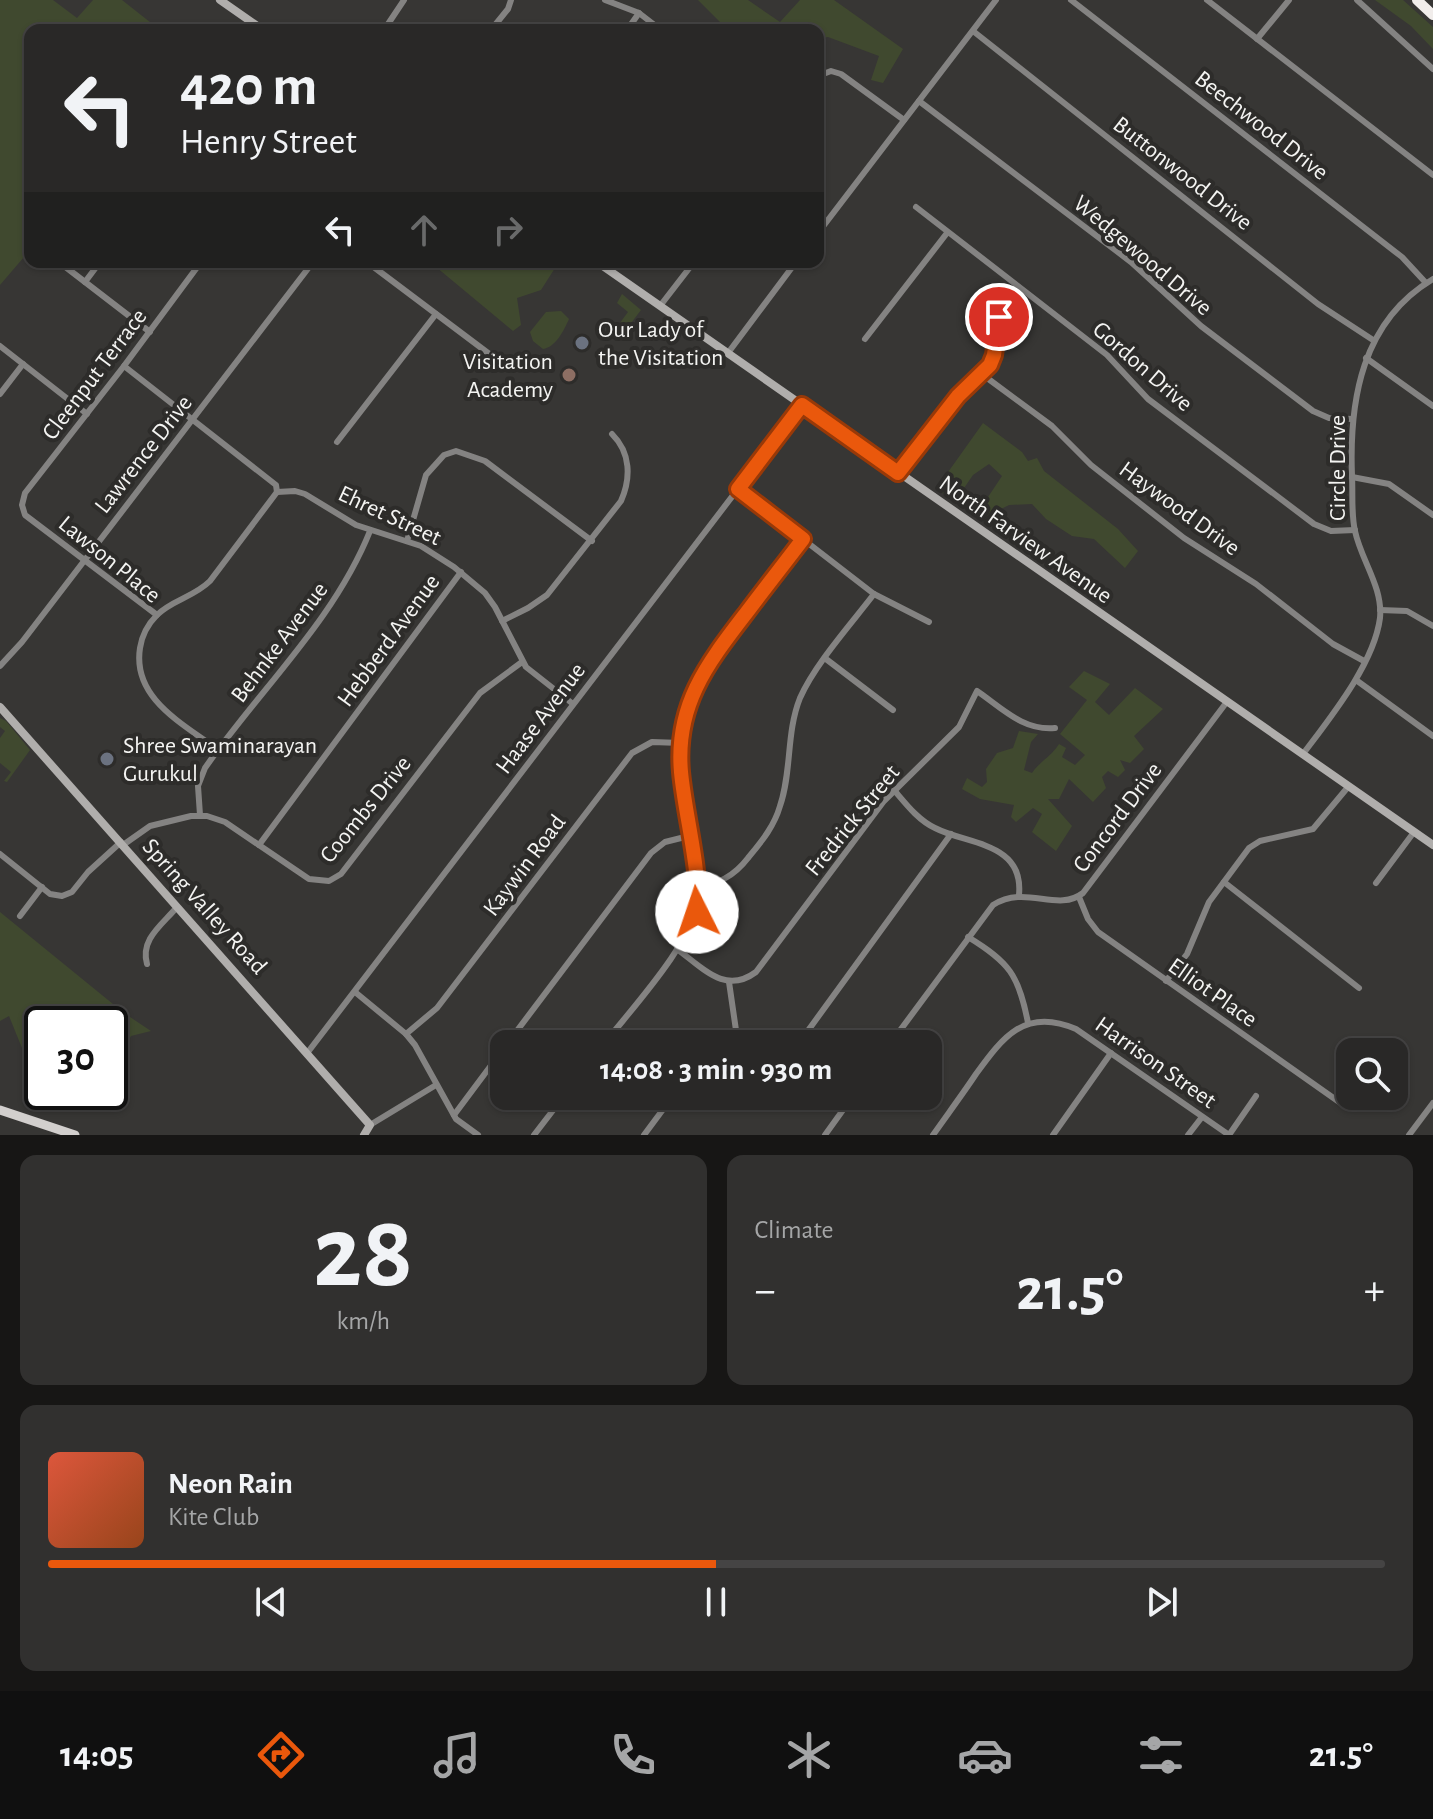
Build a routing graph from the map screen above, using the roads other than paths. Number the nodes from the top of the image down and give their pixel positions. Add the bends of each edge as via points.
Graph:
1 (220, 0) edge
2 (404, 0) edge
3 (511, 0) edge
4 (605, 0) edge
5 (996, 0) edge
6 (1071, 0) edge
7 (1207, 0) edge
8 (1289, 0) edge
9 (1357, 0) edge
10 (1417, 0) edge
11 (639, 13) junction
12 (1433, 15) edge
13 (254, 24) edge
14 (388, 24) edge
15 (496, 24) edge
16 (631, 24) edge
17 (653, 24) edge
18 (973, 31) junction
19 (1257, 39) junction
20 (1433, 69) edge
21 (824, 74) edge
22 (919, 101) junction
23 (904, 120) junction
24 (1433, 175) edge
25 (916, 207) dead end
26 (824, 225) edge
27 (947, 233) junction
28 (67, 268) edge
29 (96, 268) edge
30 (197, 268) edge
31 (308, 268) edge
32 (375, 268) edge
33 (606, 268) edge
34 (689, 268) edge
35 (792, 268) edge
36 (1430, 281) edge
37 (85, 282) junction
38 (1017, 286) junction
39 (660, 306) junction
40 (436, 314) junction
41 (150, 332) junction
42 (865, 339) dead end
43 (1373, 340) junction
44 (0, 346) edge
45 (728, 353) junction
46 (1366, 358) junction
47 (496, 359) dead end
48 (23, 364) junction
49 (124, 366) junction
50 (983, 375) junction
51 (0, 394) edge
52 (802, 405) junction
53 (1433, 406) edge
54 (87, 414) junction
55 (193, 419) junction
56 (1352, 419) junction
57 (612, 434) dead end
58 (337, 442) dead end
59 (898, 473) junction
60 (1352, 477) junction
61 (738, 489) junction
62 (277, 492) junction
63 (22, 510) joint
64 (1433, 515) edge
65 (1355, 530) junction
66 (370, 531) junction
67 (803, 539) junction
68 (407, 541) junction
69 (592, 541) junction
70 (85, 560) junction
71 (461, 572) junction
72 (874, 594) junction
73 (1380, 610) junction
74 (157, 615) junction
75 (502, 621) junction
76 (929, 622) dead end
77 (1433, 626) edge
78 (826, 659) junction
79 (1364, 661) junction
80 (522, 662) junction
81 (0, 666) edge
82 (1356, 680) junction
83 (1226, 703) junction
84 (573, 704) junction
85 (0, 707) edge
86 (893, 710) dead end
87 (1055, 728) dead end
88 (1433, 736) edge
89 (681, 743) junction
90 (218, 750) junction
91 (1303, 754) junction
92 (1348, 787) junction
93 (894, 790) junction
94 (200, 815) junction
95 (1414, 832) junction
96 (951, 834) junction
97 (689, 836) junction
98 (122, 843) junction
99 (259, 845) junction
100 (1433, 845) edge
101 (0, 854) edge
102 (1224, 882) junction
103 (1376, 883) dead end
104 (697, 886) junction
105 (42, 887) junction
106 (1019, 895) junction
107 (1079, 897) junction
108 (177, 907) junction
109 (20, 916) dead end
110 (968, 937) junction
111 (677, 949) junction
112 (147, 964) dead end
113 (1166, 981) junction
114 (729, 982) junction
115 (1359, 988) dead end
116 (355, 992) junction
117 (1028, 1023) junction
118 (518, 1030) edge
119 (615, 1030) edge
120 (736, 1030) edge
121 (809, 1030) edge
122 (900, 1030) edge
123 (406, 1034) junction
124 (308, 1052) junction
125 (1111, 1053) junction
126 (490, 1067) edge
127 (436, 1085) junction
128 (1256, 1096) dead end
129 (1336, 1100) edge
130 (1433, 1103) edge
131 (0, 1110) edge
132 (553, 1110) edge
133 (663, 1110) edge
134 (843, 1110) edge
135 (454, 1115) junction
136 (1202, 1117) junction
137 (370, 1125) junction
138 (75, 1135) edge
139 (364, 1135) edge
140 (478, 1135) edge
141 (534, 1135) edge
142 (644, 1135) edge
143 (825, 1135) edge
144 (933, 1135) edge
145 (1053, 1135) edge
146 (1188, 1135) edge
147 (1229, 1135) edge
148 (1409, 1135) edge

1 - 13 street
2 - 14 street
3 - 15 street
4 - 11 street
5 - 18 street
6 - 36 street, Beechwood Drive
7 - 19 street
8 - 19 street
9 - 20 street
10 - 12 highway
11 - 16 street
11 - 17 street
18 - 22 street
18 - 43 street, Buttonwood Drive via 1318,304
19 - 24 street
21 - 23 street via 841,74
22 - 23 street
22 - 56 street, Wedgewood Drive via 1131,262 1201,326 1313,411
23 - 26 street
25 - 27 street, Gordon Drive
27 - 38 street, Gordon Drive
27 - 42 street
28 - 37 street
29 - 37 street
30 - 41 street, Cleenput Terrace
31 - 55 street, Lawrence Drive
32 - 40 street
33 - 39 street, North Farview Avenue
34 - 39 street
35 - 45 street
36 - 43 street, Circle Drive via 1394,310
37 - 41 street
38 - 50 street via 999,317 994,355
38 - 65 street, Gordon Drive via 1107,355 1148,399 1314,524 1331,531
39 - 45 street, North Farview Avenue
40 - 47 street
40 - 58 street
41 - 49 street, Cleenput Terrace
43 - 46 street, Circle Drive
44 - 48 street
45 - 52 street, North Farview Avenue
46 - 53 street
46 - 56 street, Circle Drive
48 - 51 street
48 - 54 street
49 - 54 street, Cleenput Terrace
49 - 55 street
50 - 59 street via 958,396
50 - 79 street, Haywood Drive via 1184,538
52 - 59 street, North Farview Avenue
52 - 61 street, Haase Avenue
54 - 63 street, Cleenput Terrace via 25,493
55 - 62 street via 276,485
55 - 70 street, Lawrence Drive
56 - 60 street, Circle Drive
57 - 69 street via 625,454 627,483 617,509
59 - 83 street, North Farview Avenue
60 - 64 street via 1389,484
60 - 65 street, Circle Drive
61 - 67 street
61 - 84 street, Haase Avenue
62 - 66 street, Ehret Street via 305,494
62 - 74 street via 210,581
63 - 70 street, Lawson Place
65 - 73 street, Circle Drive
66 - 68 street, Ehret Street
66 - 90 street, Behnke Avenue via 337,597
67 - 72 street
67 - 89 street via 700,675
68 - 69 street via 426,475 444,455 456,451 485,461
68 - 71 street, Ehret Street
69 - 75 street via 547,595
70 - 74 street, Lawson Place
70 - 81 street, Lawrence Drive
71 - 75 street, Ehret Street via 485,593
71 - 99 street, Hebberd Avenue
72 - 76 street
72 - 78 street
73 - 77 street via 1407,611
73 - 79 street
74 - 90 street, Lawson Place via 142,640 139,663 144,683 155,702
75 - 80 street, Ehret Street
78 - 86 street
78 - 104 street via 812,676 793,719 784,792 771,829 739,869 717,883
79 - 82 street
80 - 84 street, Ehret Street
80 - 99 street, Coombs Drive via 480,693 336,878 309,879
82 - 88 street
82 - 91 street
83 - 91 street, North Farview Avenue
83 - 107 street, Concord Drive
84 - 116 street, Haase Avenue
85 - 98 street, Spring Valley Road
87 - 93 street, Fredrick Street via 1022,723 977,691 952,737
89 - 97 street
89 - 123 street, Kaywin Road via 652,742 632,753 437,1008
90 - 94 street, Behnke Avenue via 201,777
91 - 92 street, North Farview Avenue
92 - 95 street, North Farview Avenue
92 - 102 street via 1313,829 1254,844
93 - 96 street via 925,822
93 - 114 street, Fredrick Street via 764,964 743,980
94 - 98 street via 150,826
94 - 99 street, Coombs Drive via 225,822
95 - 100 street, North Farview Avenue
95 - 103 street
96 - 106 street via 1001,853 1017,876
96 - 121 street
97 - 104 street
97 - 118 street via 665,842 651,853
98 - 105 street via 68,895 56,896
98 - 108 street, Spring Valley Road
101 - 105 street
102 - 113 street via 1204,912 1187,954
102 - 115 street
104 - 111 street via 697,912
105 - 109 street
106 - 107 street, Concord Drive via 1063,902
106 - 110 street via 993,905
107 - 113 street, Elliot Place via 1098,932
108 - 112 street via 146,943
108 - 124 street, Spring Valley Road
110 - 117 street via 1010,968
110 - 122 street
111 - 114 street
111 - 119 street
113 - 129 street, Elliot Place
114 - 120 street
116 - 123 street
116 - 124 street, Haase Avenue
117 - 125 street, Harrison Street via 1067,1025
117 - 144 street via 999,1042
123 - 127 street
124 - 137 street, Spring Valley Road
125 - 136 street, Harrison Street
125 - 145 street
126 - 135 street
127 - 135 street
127 - 137 street
128 - 147 street
130 - 148 street
131 - 138 main road
132 - 141 street
133 - 142 street
134 - 143 street
135 - 140 street
136 - 146 street
136 - 147 street, Harrison Street
137 - 139 street

